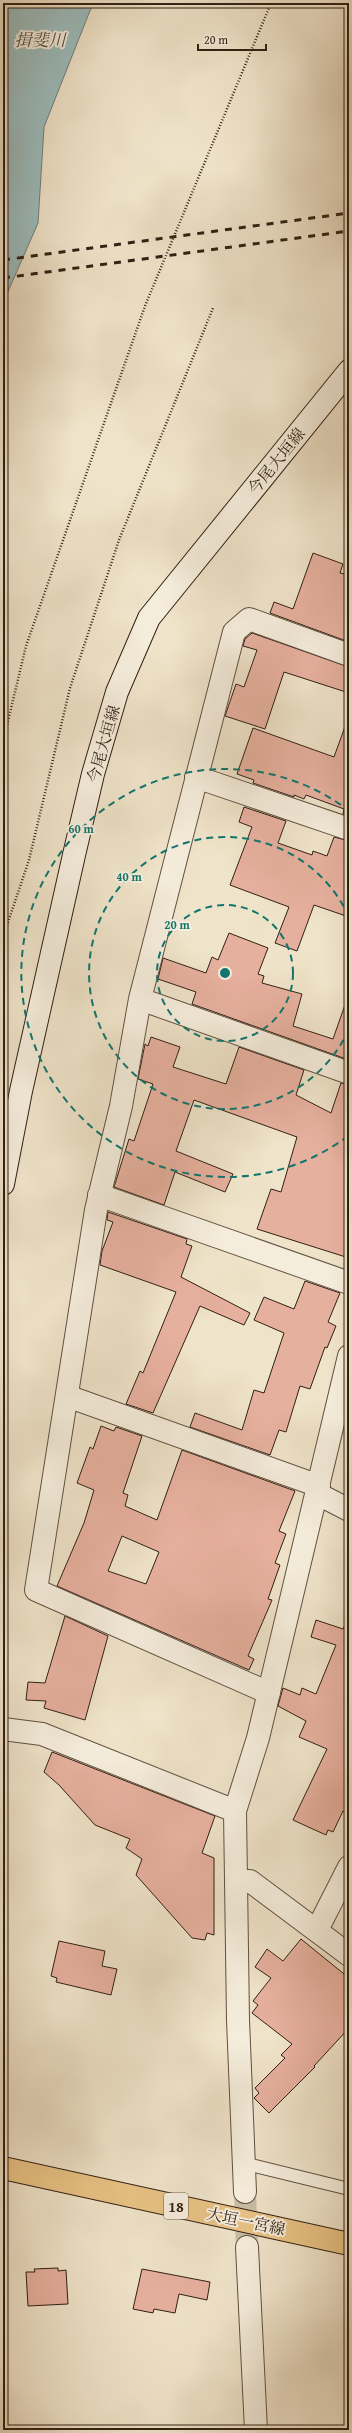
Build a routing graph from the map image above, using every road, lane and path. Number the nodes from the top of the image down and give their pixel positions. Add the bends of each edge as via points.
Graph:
1 (271, 3) edge
2 (213, 308) dead end
3 (349, 371) edge
4 (349, 655) edge
5 (3, 742) edge
6 (196, 777) junction
7 (349, 829) edge
8 (3, 937) edge
9 (140, 999) junction
10 (349, 1072) edge
11 (3, 1184) edge
12 (99, 1195) junction
13 (349, 1283) edge
14 (349, 1356) edge
15 (67, 1396) junction
16 (318, 1490) junction
17 (349, 1510) edge
18 (269, 1693) junction
19 (3, 1729) edge
20 (235, 1811) junction
21 (349, 1867) edge
22 (236, 1882) junction
23 (317, 1930) junction
24 (349, 1955) edge
25 (244, 2163) junction
26 (3, 2168) edge
27 (349, 2190) edge
28 (245, 2192) tunnel mouth
29 (349, 2244) edge
30 (247, 2247) tunnel mouth
31 (256, 2430) edge

1 - 5 path via 145,306 26,646
2 - 8 path via 118,540 70,688 29,860
3 - 11 street, 今尾大垣線 via 149,618 117,692 93,774 21,1092
4 - 6 street via 249,619 234,632
6 - 7 street
6 - 9 street
9 - 10 street
9 - 12 street via 120,1106
12 - 13 street
12 - 15 street
14 - 16 street
15 - 16 street
15 - 18 street via 36,1590
16 - 17 street
16 - 18 street
18 - 20 street
19 - 20 street via 42,1734
20 - 22 street
21 - 23 street
22 - 23 street via 250,1881
22 - 25 street
23 - 24 street
25 - 27 lane
25 - 28 street
26 - 29 main road, 大垣一宮線 / 18
30 - 31 street

